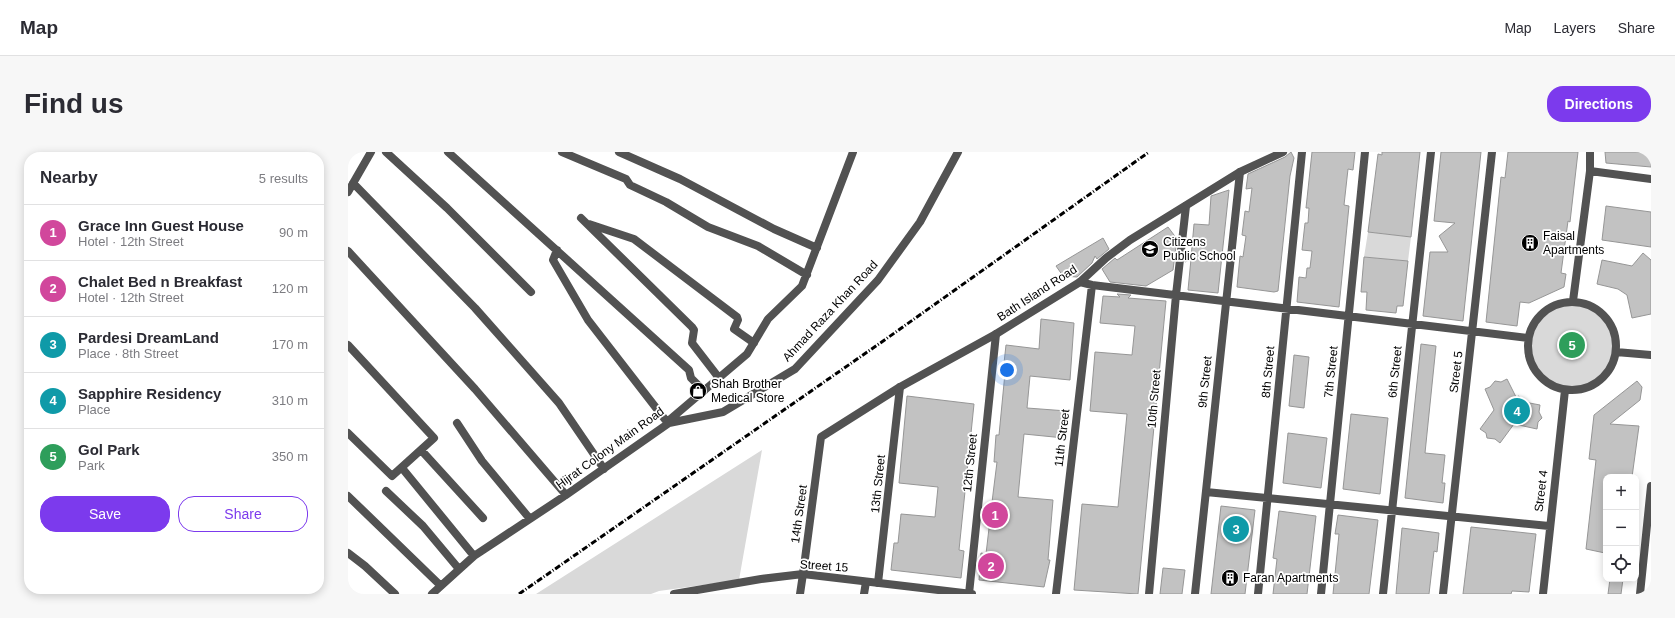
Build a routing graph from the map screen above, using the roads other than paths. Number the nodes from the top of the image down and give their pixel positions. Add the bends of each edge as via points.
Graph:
1 (371, 152) edge
2 (386, 152) edge
3 (448, 152) edge
4 (562, 152) edge
5 (619, 152) edge
6 (853, 152) edge
7 (958, 152) edge
8 (1283, 152) edge
9 (1302, 152) edge
10 (1365, 152) edge
11 (1431, 152) edge
12 (1492, 152) edge
13 (1590, 152) edge
14 (1240, 172) junction
15 (1590, 172) junction
16 (1651, 179) edge
17 (353, 183) junction
18 (348, 192) edge
19 (1186, 206) junction
20 (581, 218) dead end
21 (588, 224) junction
22 (817, 248) junction
23 (557, 250) junction
24 (348, 251) edge
25 (807, 275) junction
26 (1080, 282) junction
27 (1092, 285) junction
28 (531, 292) dead end
29 (1176, 295) junction
30 (1226, 301) junction
31 (1573, 302) junction
32 (1286, 308) junction
33 (1349, 316) junction
34 (1412, 324) junction
35 (1472, 331) junction
36 (996, 334) junction
37 (1528, 338) junction
38 (754, 343) junction
39 (348, 345) edge
40 (1616, 352) junction
41 (1651, 356) edge
42 (719, 378) junction
43 (900, 387) junction
44 (1565, 390) junction
45 (704, 391) junction
46 (668, 422) junction
47 (457, 423) dead end
48 (348, 433) edge
49 (821, 437) joint
50 (421, 450) junction
51 (402, 468) junction
52 (604, 469) junction
53 (1651, 486) edge
54 (386, 491) dead end
55 (1206, 492) junction
56 (566, 495) junction
57 (348, 496) edge
58 (1268, 498) junction
59 (1330, 504) junction
60 (1392, 510) junction
61 (1451, 516) junction
62 (483, 518) dead end
63 (530, 519) junction
64 (1549, 526) junction
65 (348, 552) edge
66 (474, 556) junction
67 (459, 569) junction
68 (803, 574) junction
69 (866, 582) junction
70 (878, 583) junction
71 (441, 586) junction
72 (922, 591) edge
73 (395, 594) edge
74 (432, 594) edge
75 (674, 594) edge
76 (800, 594) edge
77 (864, 594) edge
78 (969, 594) edge
79 (972, 594) edge
80 (1056, 594) edge
81 (1149, 594) edge
82 (1195, 594) edge
83 (1258, 594) edge
84 (1321, 594) edge
85 (1383, 594) edge
86 (1443, 594) edge
87 (1542, 594) edge
88 (1640, 594) edge

1 - 17 street
2 - 28 street via 447,208
3 - 23 street
4 - 25 street via 626,179 630,185 666,202 708,227 758,246
5 - 22 street via 680,179
6 - 22 street, Hijrat Colony Main Road
7 - 46 street, Ahmad Raza Khan Road via 920,222 878,280 795,369 722,412
8 - 14 street, Bath Island Road
9 - 32 street, 8th Street
10 - 33 street, 7th Street
11 - 34 street, 6th Street
12 - 35 street, Street 5
13 - 15 street
14 - 19 street, Bath Island Road
14 - 30 street, 9th Street
15 - 16 street
15 - 31 street
17 - 18 street
17 - 52 street via 480,314 558,403
19 - 26 street, Bath Island Road via 1130,240
19 - 29 street, 10th Street
20 - 21 street
21 - 38 street via 634,239 738,317 734,329
21 - 42 street via 692,327 692,343
22 - 25 street, Hijrat Colony Main Road
23 - 45 street via 689,370 691,378
23 - 46 street via 553,260 588,320
24 - 56 street via 475,389
25 - 38 street, Hijrat Colony Main Road via 802,286 768,319
26 - 27 street
26 - 36 street, Bath Island Road
27 - 29 street
27 - 80 street, 11th Street
29 - 30 street
29 - 81 street, 10th Street
30 - 32 street
30 - 55 street, 9th Street
31 - 37 street via 1558,304 1544,311 1534,322
31 - 40 street via 1587,304 1600,312 1610,323 1615,336
32 - 33 street
32 - 58 street, 8th Street
33 - 34 street
33 - 59 street, 7th Street
34 - 35 street
34 - 60 street, 6th Street
35 - 37 street
35 - 61 street, Street 5
36 - 43 street, Bath Island Road
36 - 78 street, 12th Street
37 - 44 street via 1527,351 1531,365 1539,377 1551,386
38 - 42 street, Hijrat Colony Main Road via 747,354
39 - 50 street via 434,436 434,439
40 - 41 street
40 - 44 street via 1612,365 1604,377 1593,385 1579,390
42 - 45 street, Hijrat Colony Main Road
43 - 49 street, Bath Island Road
43 - 70 street, 13th Street
44 - 64 street, Street 4
45 - 46 street, Hijrat Colony Main Road
46 - 52 street, Hijrat Colony Main Road
47 - 63 street via 482,461
48 - 51 street via 390,475 394,476
49 - 68 street, 14th Street
50 - 51 street
50 - 62 street
51 - 66 street
52 - 56 street, Hijrat Colony Main Road
53 - 88 street
54 - 67 street via 423,526
55 - 58 street
55 - 82 street, 9th Street
56 - 63 street, Hijrat Colony Main Road
57 - 71 street
58 - 59 street
58 - 83 street, 8th Street
59 - 60 street
59 - 84 street, 7th Street
60 - 61 street
60 - 85 street, 6th Street
61 - 64 street
61 - 86 street, Street 5
63 - 66 street, Hijrat Colony Main Road
64 - 87 street, Street 4
65 - 73 street
66 - 67 street, Hijrat Colony Main Road
67 - 71 street, Hijrat Colony Main Road
68 - 69 street, Street 15
68 - 75 street, Street 15
68 - 76 street, 14th Street
69 - 70 street, Street 15
69 - 77 street
70 - 72 street, Street 15
71 - 74 street, Hijrat Colony Main Road
72 - 78 street, Street 15
78 - 79 street, Street 15

